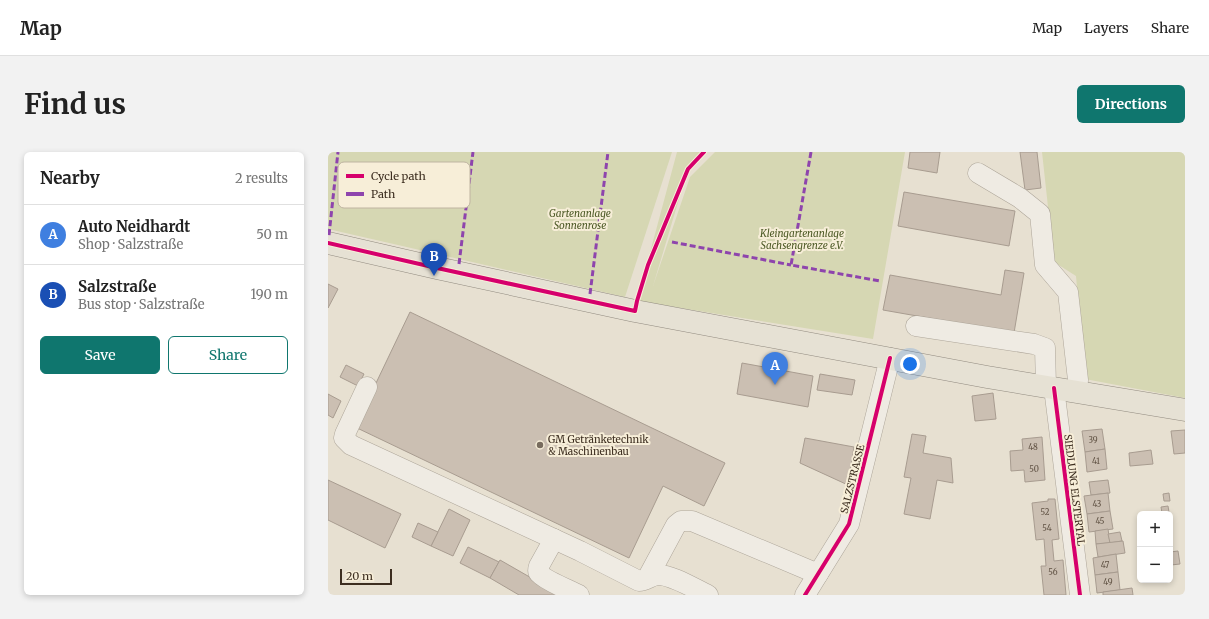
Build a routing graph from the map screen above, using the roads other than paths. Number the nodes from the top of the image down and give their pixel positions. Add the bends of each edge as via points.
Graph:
1 (978, 173) dead end
2 (328, 243) edge
3 (916, 326) dead end
4 (890, 358) junction
5 (367, 387) dead end
6 (1050, 387) junction
7 (1077, 391) junction
8 (1185, 410) edge
9 (554, 539) junction
10 (818, 574) junction
11 (640, 584) edge
12 (579, 595) edge
13 (708, 595) edge
14 (805, 595) edge
15 (1080, 595) edge

1 - 7 street via 1020,198 1040,214 1045,264 1068,292
2 - 4 main road via 635,311
3 - 6 street, SIEDLUNG ELSTERTAL via 1046,348
4 - 6 main road
4 - 10 street, SALZSTRASSE via 849,524
5 - 9 street via 344,434 344,438 351,445
6 - 7 main road
6 - 15 street, SIEDLUNG ELSTERTAL
7 - 8 main road
9 - 11 street
9 - 12 street via 539,566 539,573
10 - 11 street via 687,520 676,525
10 - 14 street, SALZSTRASSE
11 - 13 street via 657,576 666,576

